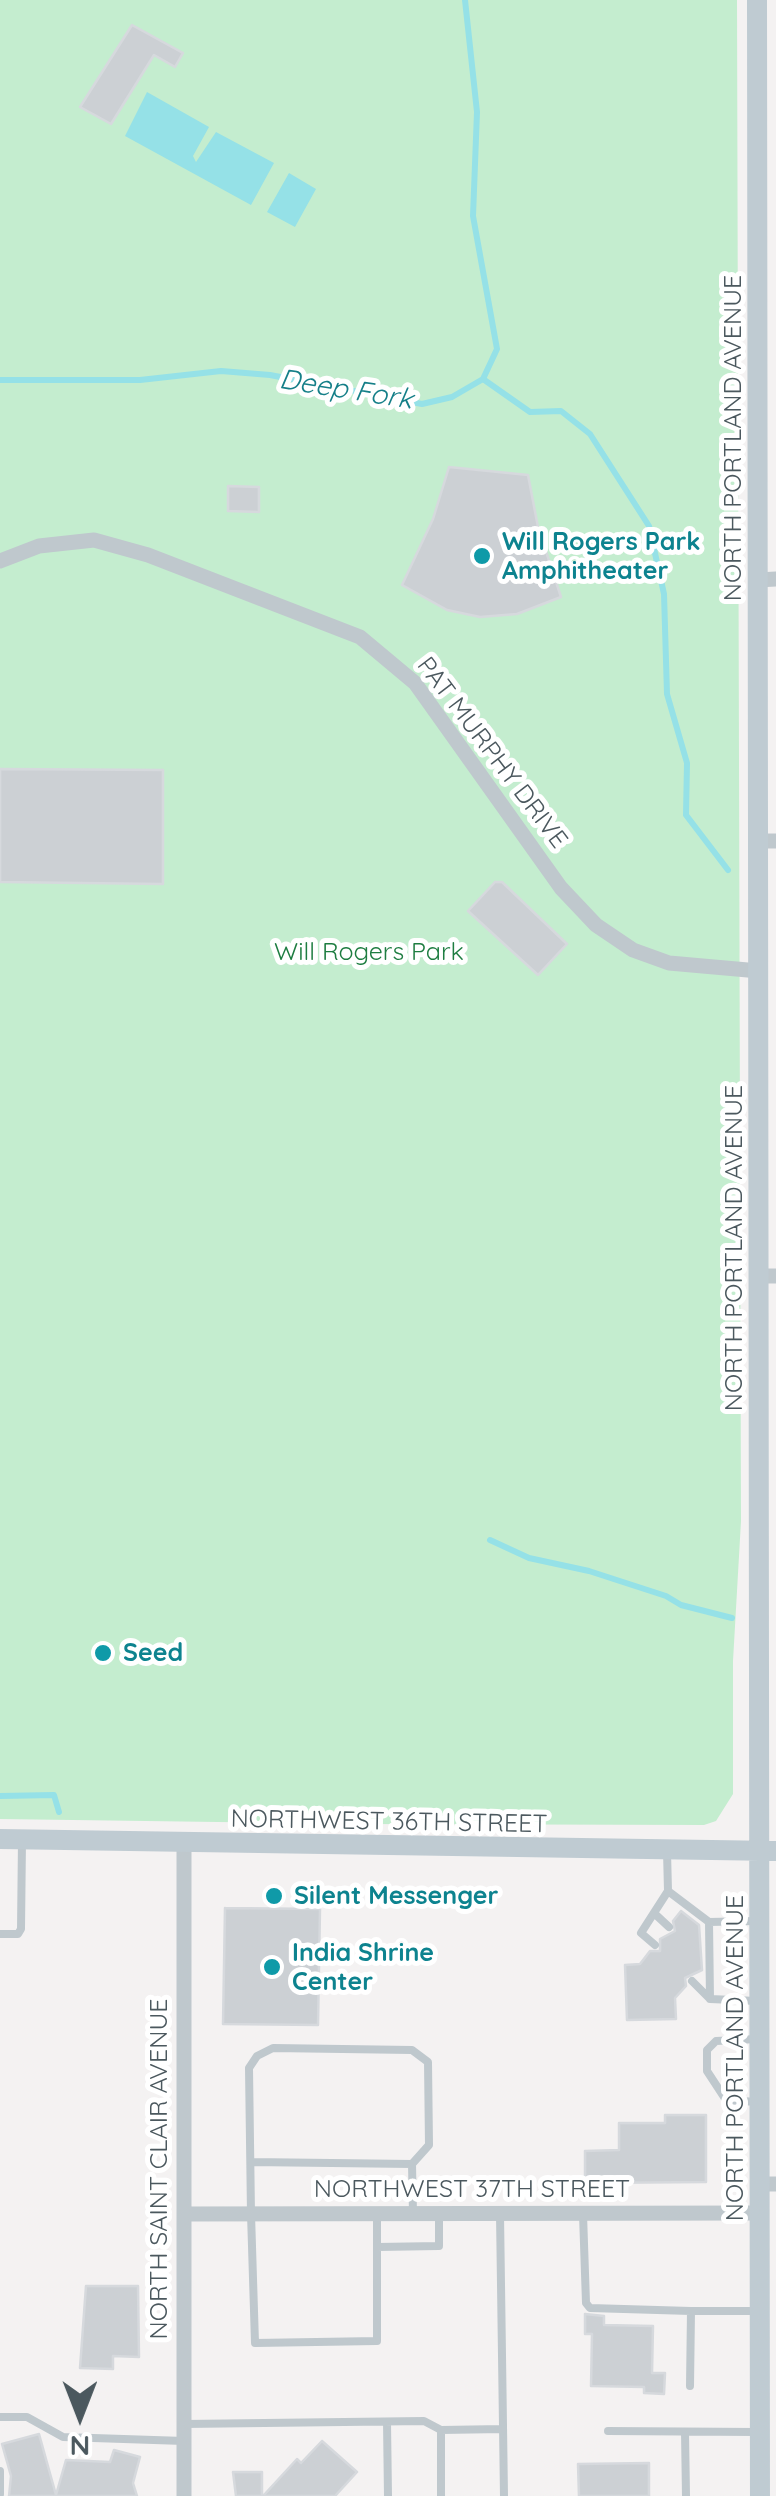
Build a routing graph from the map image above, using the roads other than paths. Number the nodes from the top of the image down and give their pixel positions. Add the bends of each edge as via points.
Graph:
1 (757, 0) edge
2 (0, 561) edge
3 (767, 580) edge
4 (767, 841) edge
5 (759, 971) junction
6 (768, 1276) edge
7 (768, 1590) edge
8 (768, 1718) edge
9 (0, 1839) edge
10 (22, 1840) junction
11 (184, 1842) junction
12 (667, 1851) junction
13 (768, 1851) edge
14 (668, 1891) junction
15 (655, 1914) junction
16 (761, 1921) junction
17 (709, 1922) junction
18 (669, 1927) dead end
19 (0, 1934) edge
20 (655, 1945) dead end
21 (702, 1958) dead end
22 (710, 1967) junction
23 (692, 1981) dead end
24 (710, 1999) junction
25 (761, 2001) junction
26 (762, 2038) junction
27 (761, 2102) junction
28 (250, 2162) junction
29 (412, 2164) junction
30 (768, 2184) edge
31 (760, 2213) junction
32 (184, 2214) junction
33 (251, 2214) junction
34 (377, 2214) junction
35 (413, 2214) junction
36 (439, 2214) junction
37 (500, 2214) junction
38 (583, 2214) junction
39 (377, 2248) junction
40 (690, 2311) junction
41 (760, 2311) junction
42 (768, 2337) edge
43 (690, 2386) dead end
44 (0, 2417) edge
45 (387, 2422) junction
46 (503, 2429) junction
47 (440, 2430) junction
48 (608, 2431) dead end
49 (184, 2432) junction
50 (685, 2432) junction
51 (761, 2432) junction
52 (0, 2471) edge
53 (765, 2492) edge
54 (0, 2494) edge
55 (184, 2496) edge
56 (388, 2496) edge
57 (441, 2496) edge
58 (504, 2496) edge
59 (686, 2496) edge

1 - 3 main road, NORTH PORTLAND AVENUE
2 - 5 street, PAT MURPHY DRIVE via 39,546 94,540 360,636 415,683 562,888 596,925 633,950 669,963
3 - 4 main road, NORTH PORTLAND AVENUE
4 - 5 main road, NORTH PORTLAND AVENUE
5 - 6 main road, NORTH PORTLAND AVENUE
6 - 7 main road, NORTH PORTLAND AVENUE
7 - 8 main road, NORTH PORTLAND AVENUE
8 - 13 main road, NORTH PORTLAND AVENUE
9 - 10 main road, NORTHWEST 36TH STREET
10 - 11 main road, NORTHWEST 36TH STREET
10 - 19 lane via 22,1929
11 - 12 main road, NORTHWEST 36TH STREET
11 - 32 street, NORTH SAINT CLAIR AVENUE
12 - 13 main road, NORTHWEST 36TH STREET
12 - 14 lane
13 - 16 main road, NORTH PORTLAND AVENUE
14 - 15 lane
14 - 17 lane
15 - 18 lane
15 - 20 lane via 641,1933
16 - 17 lane
16 - 25 main road, NORTH PORTLAND AVENUE
17 - 22 lane
21 - 22 lane
22 - 24 lane
23 - 24 lane
24 - 25 lane
25 - 26 main road, NORTH PORTLAND AVENUE
26 - 27 main road, NORTH PORTLAND AVENUE
26 - 27 lane via 716,2041 707,2060 716,2091 726,2100
27 - 30 main road, NORTH PORTLAND AVENUE
28 - 29 lane
28 - 29 lane via 249,2068 273,2048 292,2048 421,2053 428,2062 429,2145
28 - 33 lane
29 - 35 lane
30 - 31 main road, NORTH PORTLAND AVENUE
31 - 38 street, NORTHWEST 37TH STREET
31 - 41 main road, NORTH PORTLAND AVENUE
32 - 33 street, NORTHWEST 37TH STREET
32 - 49 street, NORTH SAINT CLAIR AVENUE
33 - 34 street, NORTHWEST 37TH STREET
33 - 39 lane via 255,2342 377,2341
34 - 35 street, NORTHWEST 37TH STREET
34 - 39 lane
35 - 36 street, NORTHWEST 37TH STREET
36 - 37 street, NORTHWEST 37TH STREET
36 - 39 lane via 439,2246
37 - 38 street, NORTHWEST 37TH STREET
37 - 46 lane
38 - 40 lane via 590,2308
40 - 41 lane
40 - 43 lane
41 - 42 main road, NORTH PORTLAND AVENUE
42 - 51 main road, NORTH PORTLAND AVENUE
44 - 49 lane via 27,2417 63,2437
45 - 47 lane via 424,2421
45 - 49 lane
45 - 56 lane
46 - 47 lane
46 - 58 lane
47 - 57 lane
48 - 50 lane
49 - 55 street, NORTH SAINT CLAIR AVENUE
50 - 51 lane
50 - 59 lane
51 - 53 main road, NORTH PORTLAND AVENUE
52 - 54 lane

